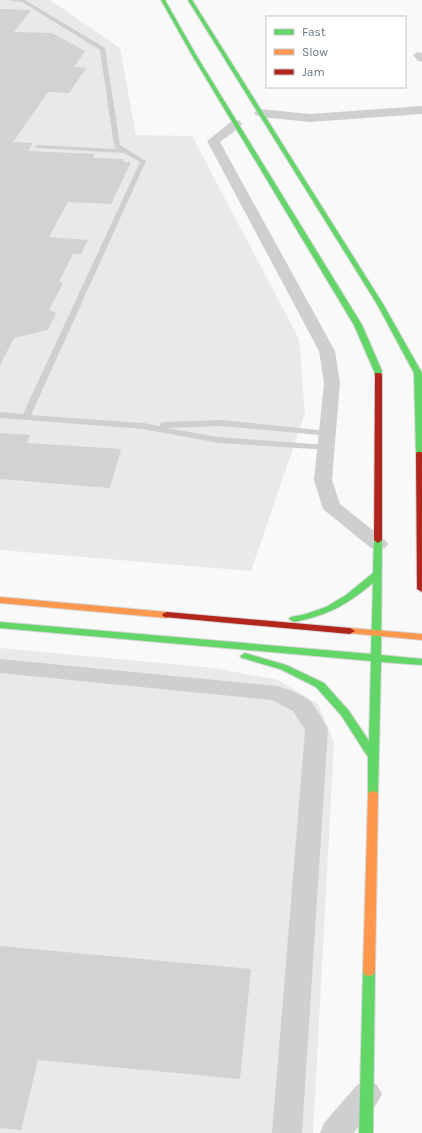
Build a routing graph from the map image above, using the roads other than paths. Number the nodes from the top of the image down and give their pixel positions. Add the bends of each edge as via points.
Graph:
1 (9, 0) edge
2 (162, 0) edge
3 (190, 0) edge
4 (422, 110) edge
5 (260, 113) junction
6 (236, 124) junction
7 (38, 147) dead end
8 (126, 151) junction
9 (0, 415) edge
10 (26, 417) junction
11 (143, 426) junction
12 (326, 441) junction
13 (378, 544) junction
14 (378, 573) junction
15 (422, 589) edge
16 (0, 600) edge
17 (256, 622) junction
18 (0, 625) edge
19 (377, 633) junction
20 (422, 636) edge
21 (198, 642) junction
22 (376, 658) junction
23 (422, 662) edge
24 (0, 666) edge
25 (374, 757) junction
26 (367, 1094) junction
27 (287, 1133) edge
28 (335, 1133) edge
29 (366, 1133) edge

1 - 8 lane via 23,1 103,49 116,146
2 - 6 main road
3 - 5 main road
4 - 5 street via 310,118
5 - 15 main road via 380,304 418,373
6 - 12 street via 214,141 327,351 332,383
6 - 13 main road via 358,325 378,371
7 - 8 lane
8 - 10 lane via 144,161
9 - 10 lane
10 - 11 lane
11 - 12 lane via 219,440
11 - 12 lane via 222,423
12 - 13 street via 323,480 331,506
13 - 14 main road
14 - 17 main road via 336,608 308,618
14 - 19 main road
16 - 17 main road
17 - 19 main road
18 - 21 main road
19 - 20 main road
19 - 22 main road
21 - 22 main road
21 - 25 main road via 283,667 320,686 345,713
22 - 23 main road
22 - 25 main road
24 - 27 street via 277,693 301,706 317,729
25 - 26 main road
26 - 28 street
26 - 29 main road

